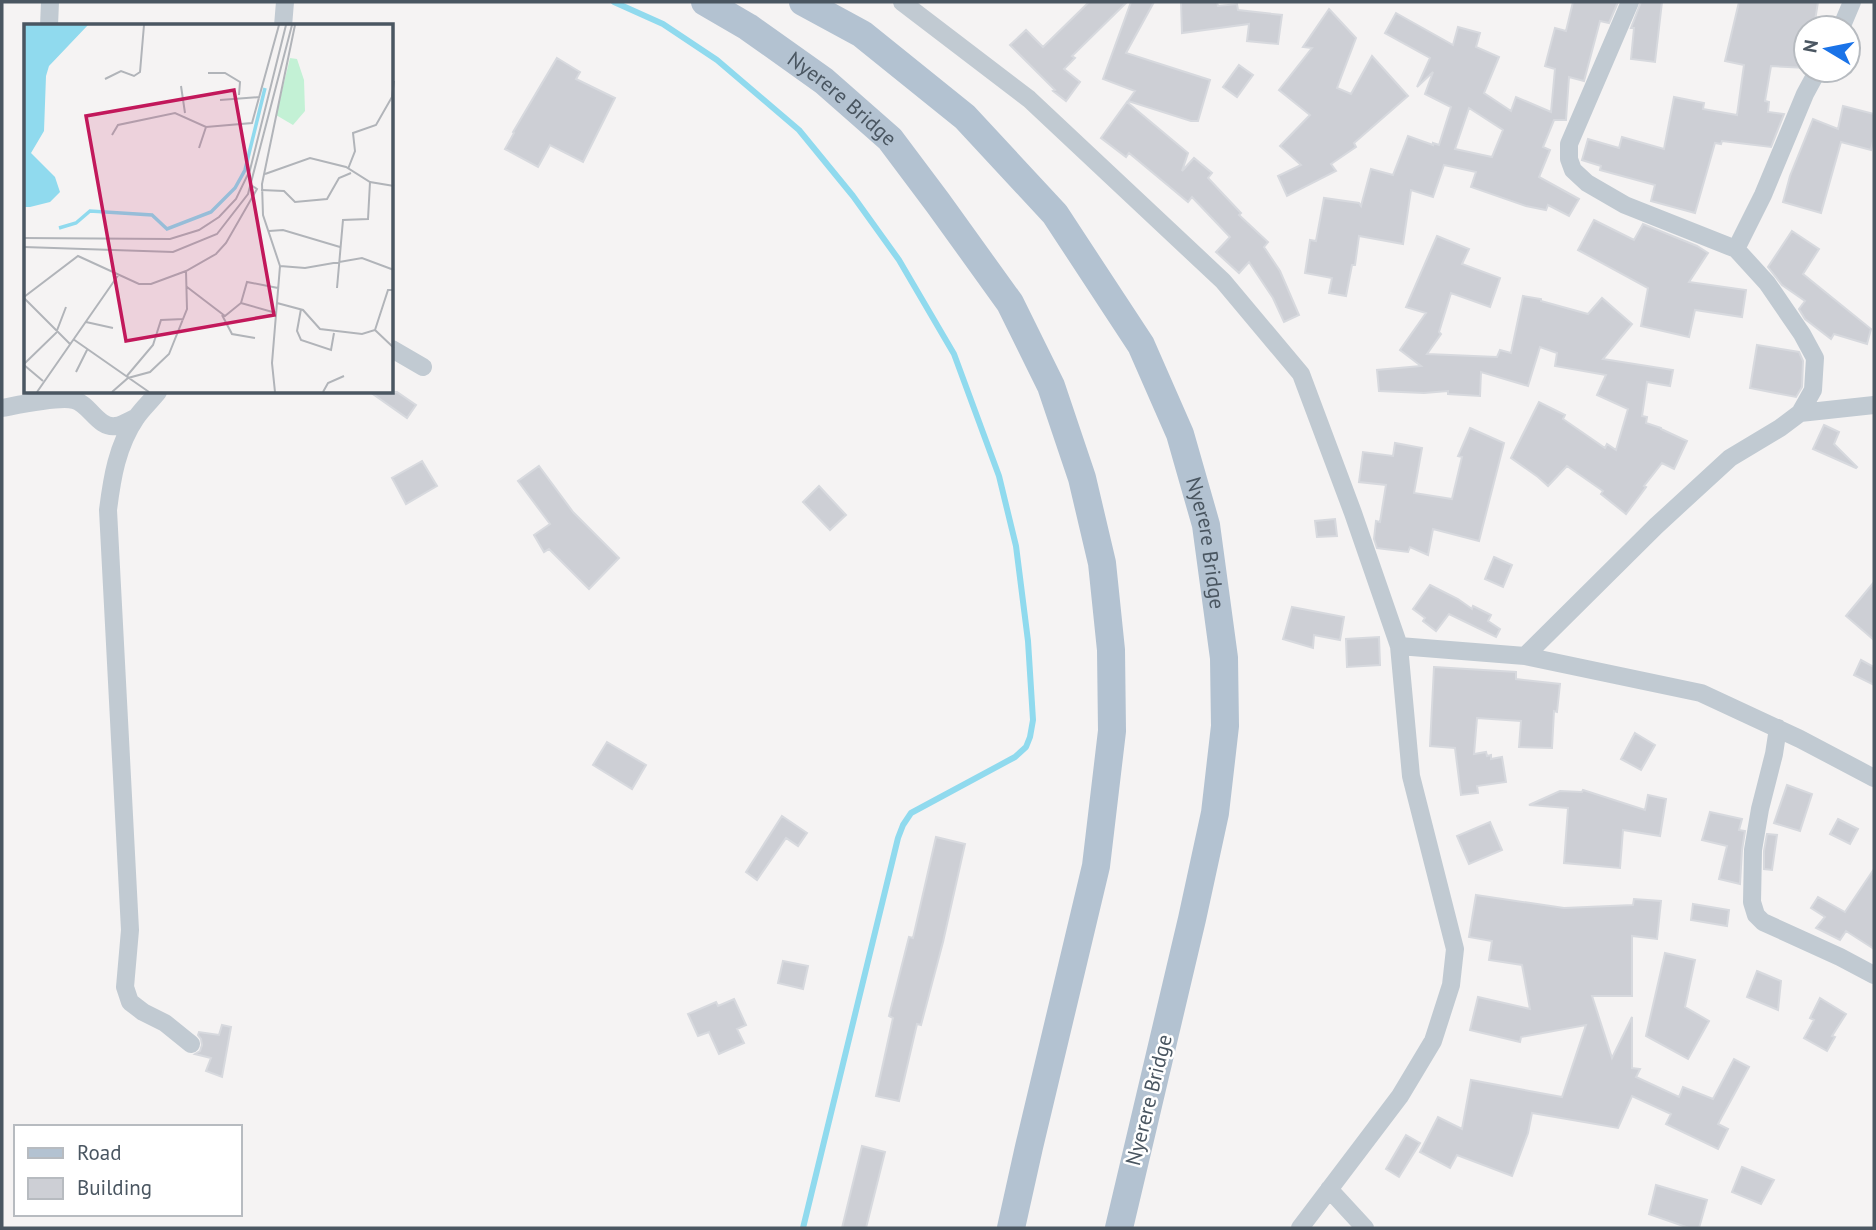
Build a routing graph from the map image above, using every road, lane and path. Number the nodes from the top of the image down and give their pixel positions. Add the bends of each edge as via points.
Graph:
1 (50, 2) edge
2 (285, 2) edge
3 (705, 2) edge
4 (803, 2) edge
5 (901, 2) edge
6 (1630, 2) edge
7 (49, 24) edge
8 (283, 24) edge
9 (1810, 84) edge
10 (1736, 249) junction
11 (394, 350) edge
12 (423, 367) dead end
13 (156, 394) edge
14 (1874, 405) edge
15 (2, 408) edge
16 (1800, 413) junction
17 (137, 417) junction
18 (1399, 646) junction
19 (1525, 656) junction
20 (1778, 729) junction
21 (1874, 778) edge
22 (1874, 975) edge
23 (191, 1044) dead end
24 (1329, 1189) junction
25 (1011, 1228) edge
26 (1119, 1228) edge
27 (1300, 1228) edge
28 (1365, 1228) edge

1 - 7 street
2 - 8 street
3 - 25 main road, Nyerere Bridge via 824,81 890,139 1010,303 1051,386 1082,478 1102,563 1111,650 1112,731 1096,866
4 - 26 main road, Nyerere Bridge via 862,34 965,117 1055,214 1141,345 1180,434 1206,525 1224,658 1225,726 1215,813
5 - 18 street via 1029,99 1223,281 1301,374
6 - 10 street via 1569,144 1573,170 1625,205
9 - 10 street
10 - 16 street via 1767,282 1815,358 1813,390
11 - 12 street
13 - 17 street
14 - 16 street
15 - 17 street via 62,398 77,400 108,425
16 - 19 street via 1730,458
17 - 23 street via 113,472 108,510 130,930 125,987 130,1002
18 - 19 street
18 - 24 street via 1411,776 1455,949 1451,985 1433,1041 1392,1108
19 - 20 street via 1701,693
20 - 21 street
20 - 22 street via 1753,850 1756,915
24 - 27 street
24 - 28 street

